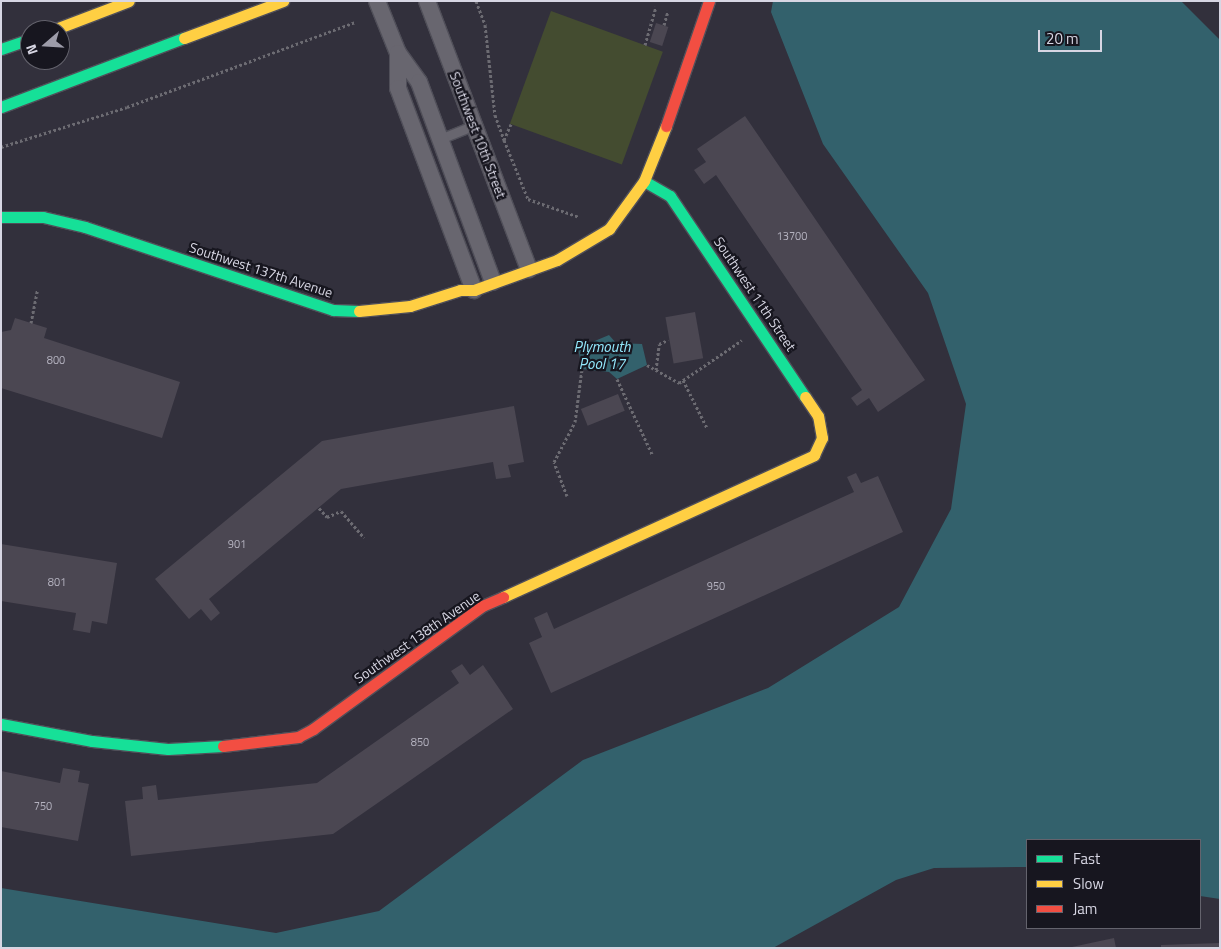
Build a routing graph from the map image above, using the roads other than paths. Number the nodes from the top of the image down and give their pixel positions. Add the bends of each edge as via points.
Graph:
1 (130, 1) edge
2 (283, 1) edge
3 (377, 1) edge
4 (427, 1) edge
5 (708, 1) edge
6 (70, 24) edge
7 (20, 42) edge
8 (1, 49) edge
9 (398, 53) junction
10 (1, 107) edge
11 (474, 126) junction
12 (440, 139) junction
13 (644, 182) junction
14 (1, 217) edge
15 (529, 269) junction
16 (494, 282) junction
17 (474, 290) junction
18 (822, 438) joint
19 (1, 724) edge

1 - 6 street
2 - 10 street
3 - 9 street
4 - 11 street, Southwest 10th Street
5 - 13 street, Southwest 137th Avenue via 682,85
7 - 8 street
9 - 12 street via 419,82
9 - 17 street via 398,88
11 - 12 lane
11 - 15 street, Southwest 10th Street
12 - 16 street
13 - 15 street, Southwest 137th Avenue via 604,235 557,260
13 - 18 street, Southwest 11th Street via 670,196 760,325 818,416
14 - 17 street, Southwest 137th Avenue via 43,217 85,227 333,310 370,312 410,306 460,290
15 - 16 street, Southwest 137th Avenue
16 - 17 street, Southwest 137th Avenue
18 - 19 street, Southwest 138th Avenue via 814,455 482,606 314,729 298,737 198,749 168,749 92,741

